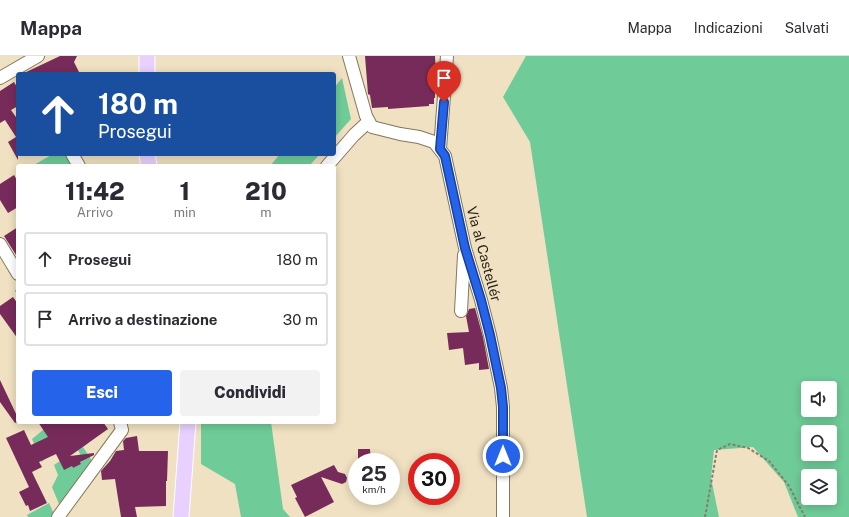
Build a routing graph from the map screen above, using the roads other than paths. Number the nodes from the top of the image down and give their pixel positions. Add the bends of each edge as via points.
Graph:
1 (38, 56) edge
2 (148, 56) edge
3 (349, 56) edge
4 (447, 56) edge
5 (23, 70) edge
6 (16, 72) edge
7 (147, 72) edge
8 (0, 78) edge
9 (368, 122) junction
10 (440, 149) junction
11 (336, 156) edge
12 (336, 156) edge
13 (329, 164) edge
14 (0, 244) edge
15 (465, 248) junction
16 (16, 271) edge
17 (461, 311) dead end
18 (120, 424) edge
19 (188, 424) edge
20 (58, 517) edge
21 (181, 517) edge
22 (503, 517) edge

1 - 5 street
2 - 7 main road
3 - 9 street
4 - 10 street
6 - 8 street
9 - 10 street via 380,130 434,142
9 - 11 street
10 - 15 street, Via al Castellér via 445,156
12 - 13 street
14 - 16 street
15 - 17 street
15 - 22 street, Via al Castellér via 485,314 501,388
18 - 20 street via 122,430
19 - 21 main road

